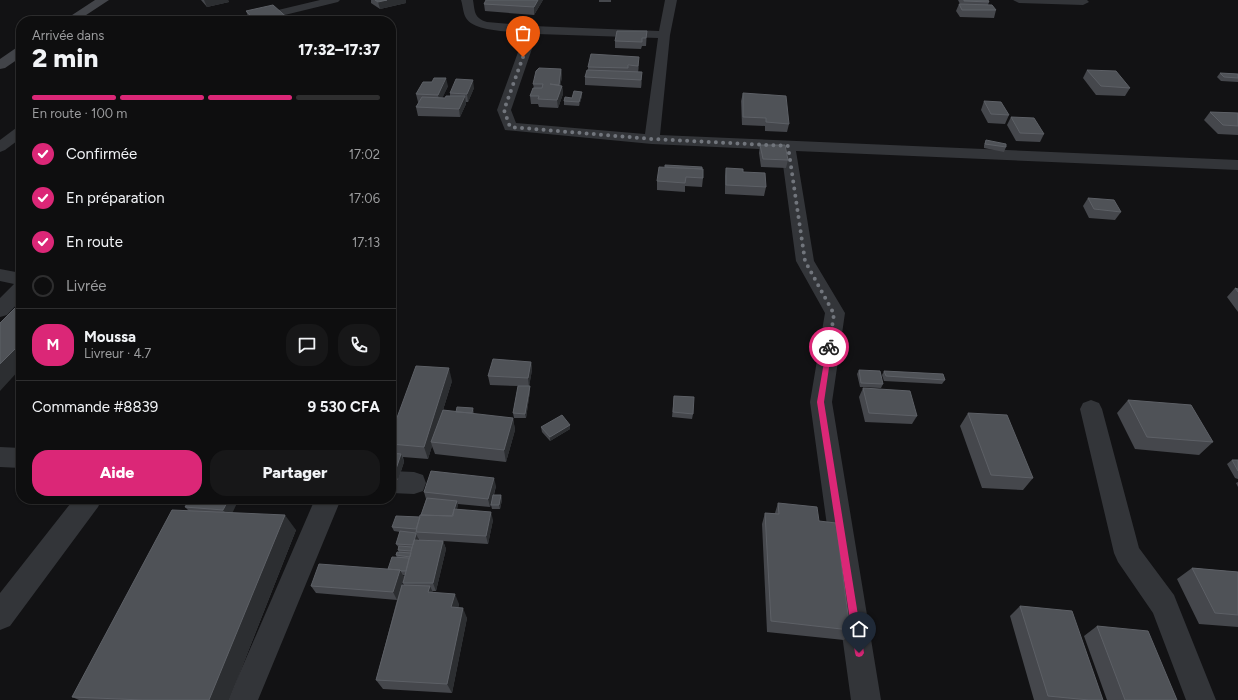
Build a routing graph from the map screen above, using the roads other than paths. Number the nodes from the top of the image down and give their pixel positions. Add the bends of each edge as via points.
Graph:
1 (103, 0) edge
2 (334, 0) edge
3 (467, 0) edge
4 (671, 0) edge
5 (1019, 0) edge
6 (1083, 2) dead end
7 (77, 16) edge
8 (266, 16) edge
9 (532, 30) junction
10 (664, 35) junction
11 (16, 54) edge
12 (0, 65) edge
13 (16, 135) edge
14 (652, 139) junction
15 (788, 146) junction
16 (0, 147) edge
17 (1238, 165) edge
18 (0, 275) edge
19 (16, 278) edge
20 (16, 293) edge
21 (0, 310) edge
22 (1091, 409) dead end
23 (0, 457) edge
24 (16, 458) edge
25 (85, 504) edge
26 (326, 504) edge
27 (0, 616) edge
28 (243, 700) edge
29 (866, 700) edge
30 (1201, 700) edge

1 - 7 main road
2 - 8 street
3 - 9 street via 471,18 476,22
4 - 10 street
5 - 6 street
9 - 10 street
9 - 14 street via 504,110 510,127
10 - 14 street
11 - 12 main road
13 - 16 street
14 - 15 street
15 - 17 street
15 - 29 street via 805,261 834,314 820,402
18 - 19 street
20 - 21 street
22 - 30 street via 1128,552 1164,605
23 - 24 street
25 - 27 street
26 - 28 street

